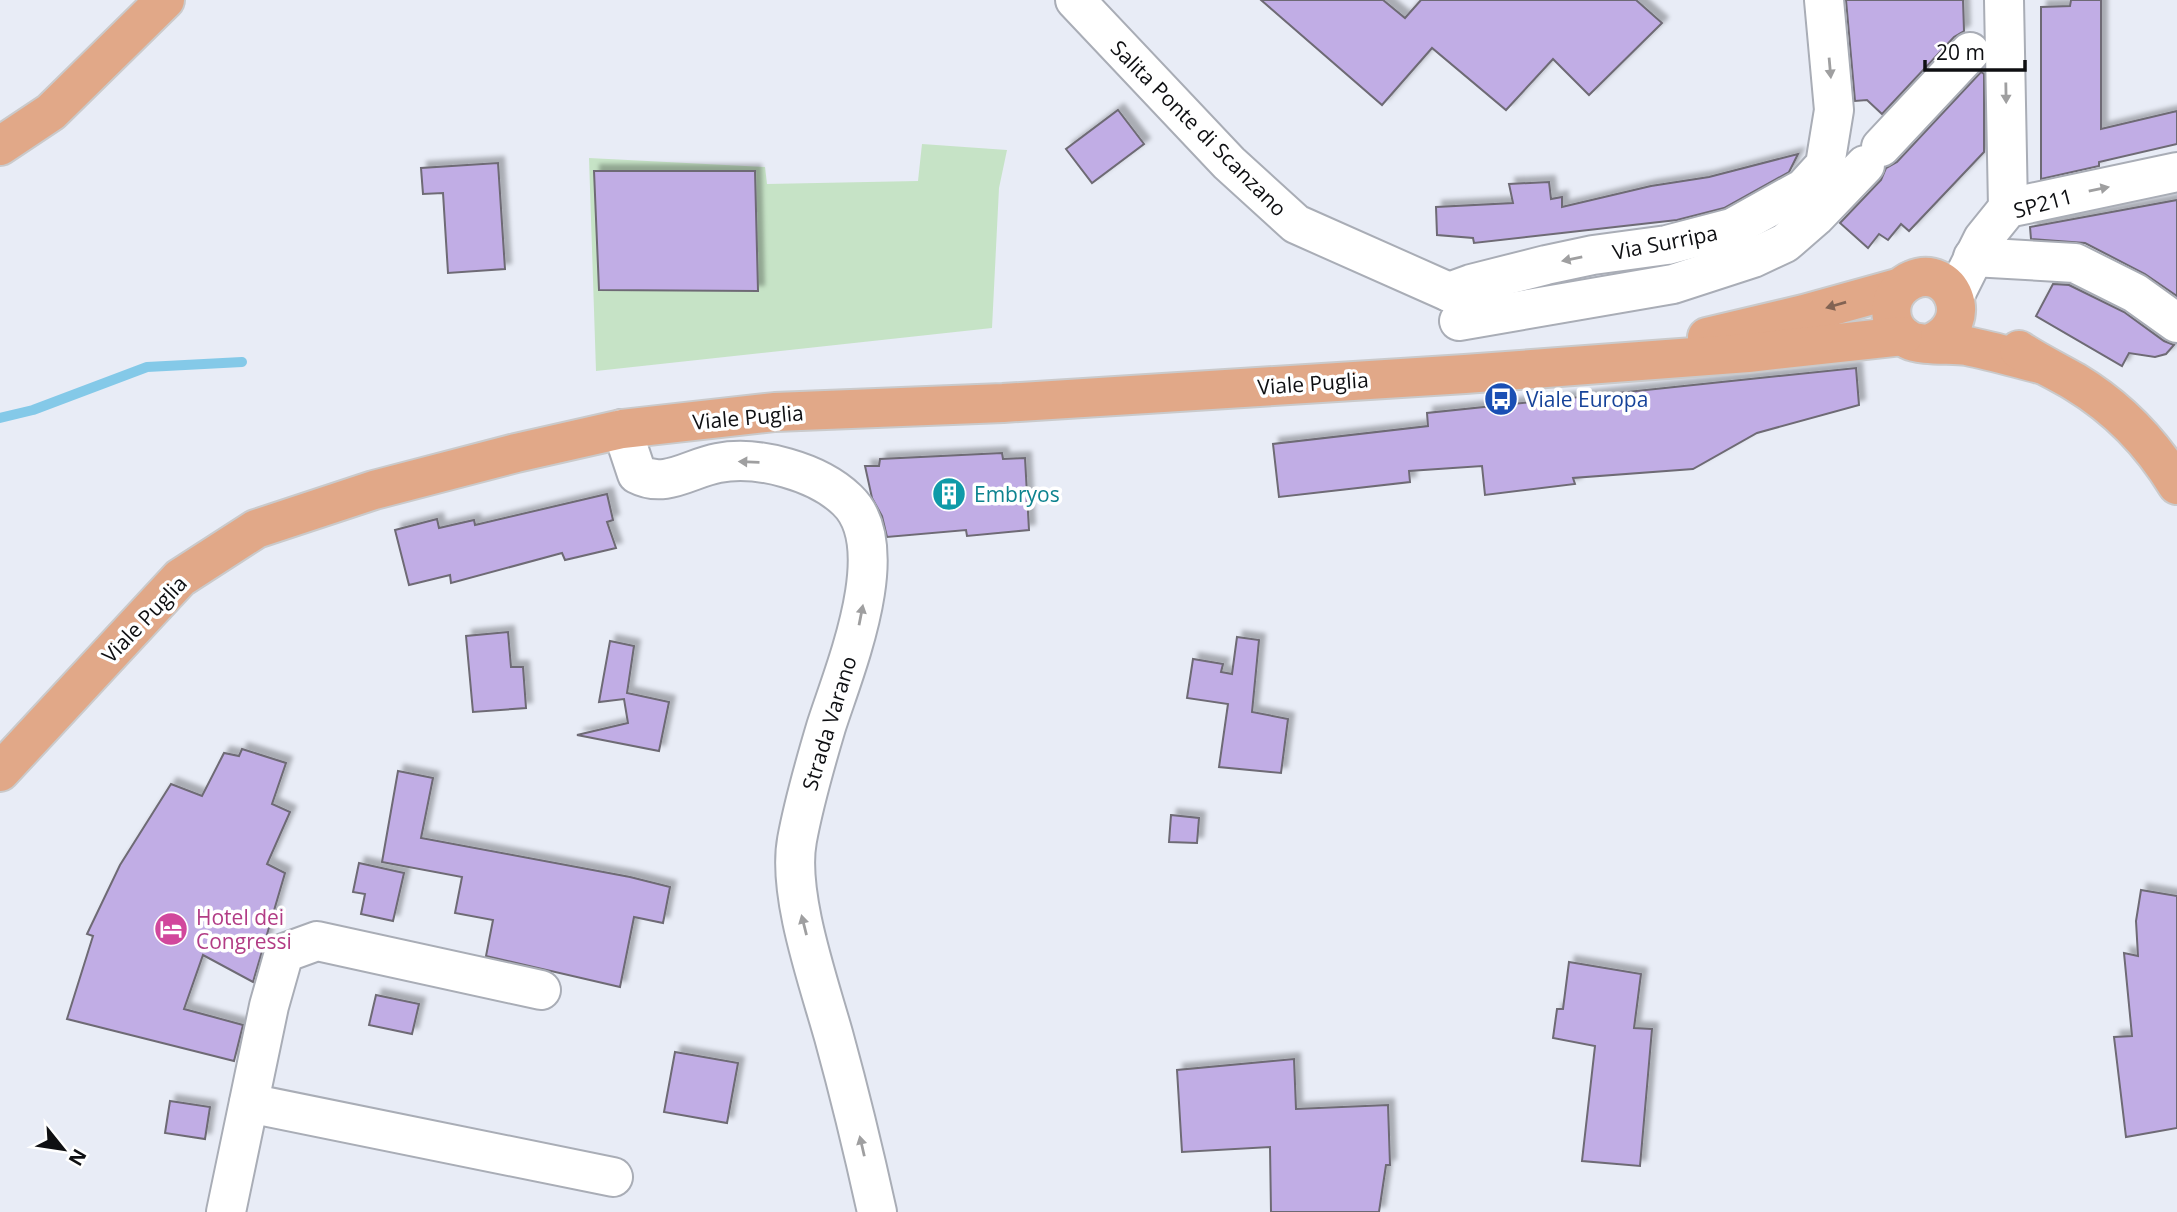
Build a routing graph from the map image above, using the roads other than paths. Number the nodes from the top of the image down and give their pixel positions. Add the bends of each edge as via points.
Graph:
1 (165, 0) edge
2 (1075, 0) edge
3 (1825, 0) edge
4 (2009, 5) edge
5 (1970, 52) dead end
6 (1830, 137) junction
7 (0, 146) edge
8 (1877, 151) junction
9 (2177, 172) edge
10 (2008, 208) junction
11 (1973, 257) junction
12 (1911, 282) junction
13 (1955, 302) junction
14 (1454, 307) junction
15 (2177, 324) edge
16 (1918, 339) junction
17 (1606, 362) junction
18 (2040, 364) junction
19 (1465, 374) junction
20 (622, 429) junction
21 (2177, 485) edge
22 (0, 772) edge
23 (541, 990) dead end
24 (249, 1103) junction
25 (613, 1177) dead end
26 (226, 1212) edge
27 (877, 1212) edge

1 - 7 main road via 51,112
2 - 14 street, Salita Ponte di Scanzano via 1228,163 1296,224
3 -> 6 street, Via Surripa via 1834,110
4 -> 10 street
5 - 8 street
6 - 8 street via 1859,144 1876,133
6 -> 14 street, Via Surripa via 1825,164 1804,188 1731,228 1471,284
8 - 14 street via 1785,243 1753,258 1673,284
10 -> 9 street, SP211
10 - 11 street, SP211
10 - 12 street
11 - 13 street, SP211
11 - 15 street via 2075,263 2135,293
12 - 13 main road via 1930,278 1940,282
12 - 16 main road via 1894,296 1892,317 1895,327
12 -> 17 main road, Viale Puglia via 1804,314
13 - 16 main road via 1956,318 1944,337
13 - 18 main road
14 - 19 street
16 - 17 main road, Viale Puglia
16 - 18 main road, Viale Puglia
17 - 19 main road, Viale Puglia
18 - 21 main road via 2102,400 2136,429
19 - 20 main road, Viale Puglia via 775,412
20 - 22 main road, Viale Puglia via 374,490 256,529 180,578
27 -> 20 street, Strada Varano via 799,906 794,869 807,793 859,628 867,559 863,528 857,510 833,489 781,466 751,460 718,463 650,481 638,474
23 - 24 street via 317,941 284,953
24 - 25 street
24 - 26 street

